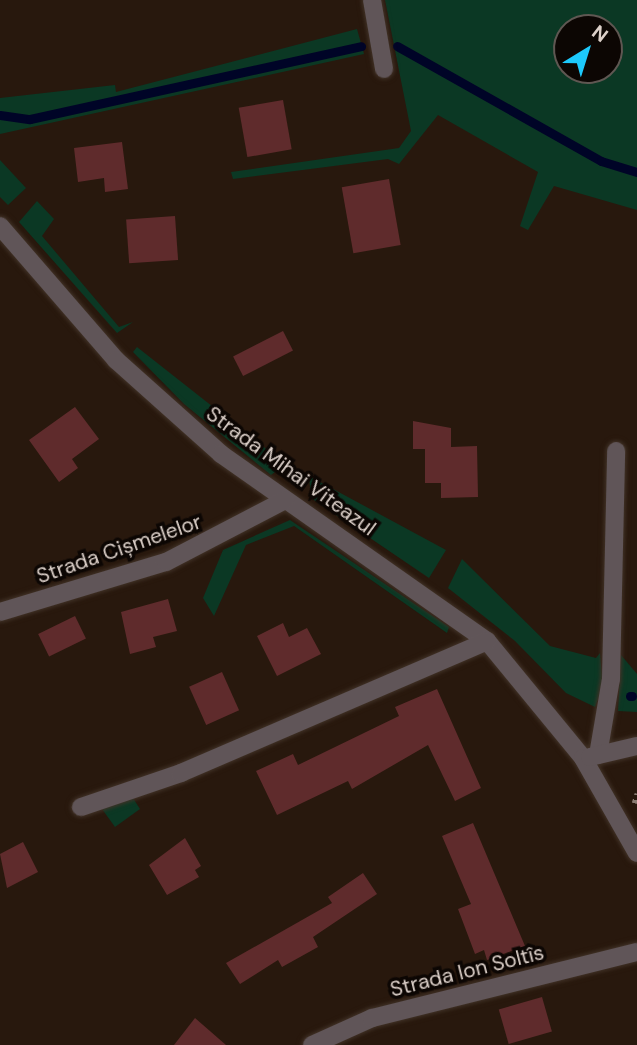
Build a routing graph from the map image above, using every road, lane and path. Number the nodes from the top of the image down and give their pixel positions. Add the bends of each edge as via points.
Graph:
1 (372, 0) edge
2 (384, 69) dead end
3 (0, 226) edge
4 (616, 451) dead end
5 (285, 500) junction
6 (0, 612) edge
7 (487, 641) junction
8 (637, 746) edge
9 (590, 757) junction
10 (82, 807) dead end
11 (637, 853) edge
12 (637, 952) edge
13 (312, 1045) edge

1 - 2 street
3 - 5 street, Strada Mihai Viteazul via 116,360 221,454
4 - 9 street via 611,679
5 - 6 street, Strada Cișmelelor via 166,562
5 - 7 street, Strada Mihai Viteazul
7 - 9 street, Strada Mihai Viteazul
7 - 10 street via 181,773
8 - 9 street
9 - 11 street, Strada Mihai Viteazul
12 - 13 street, Strada Ion Soltîs via 372,1018

